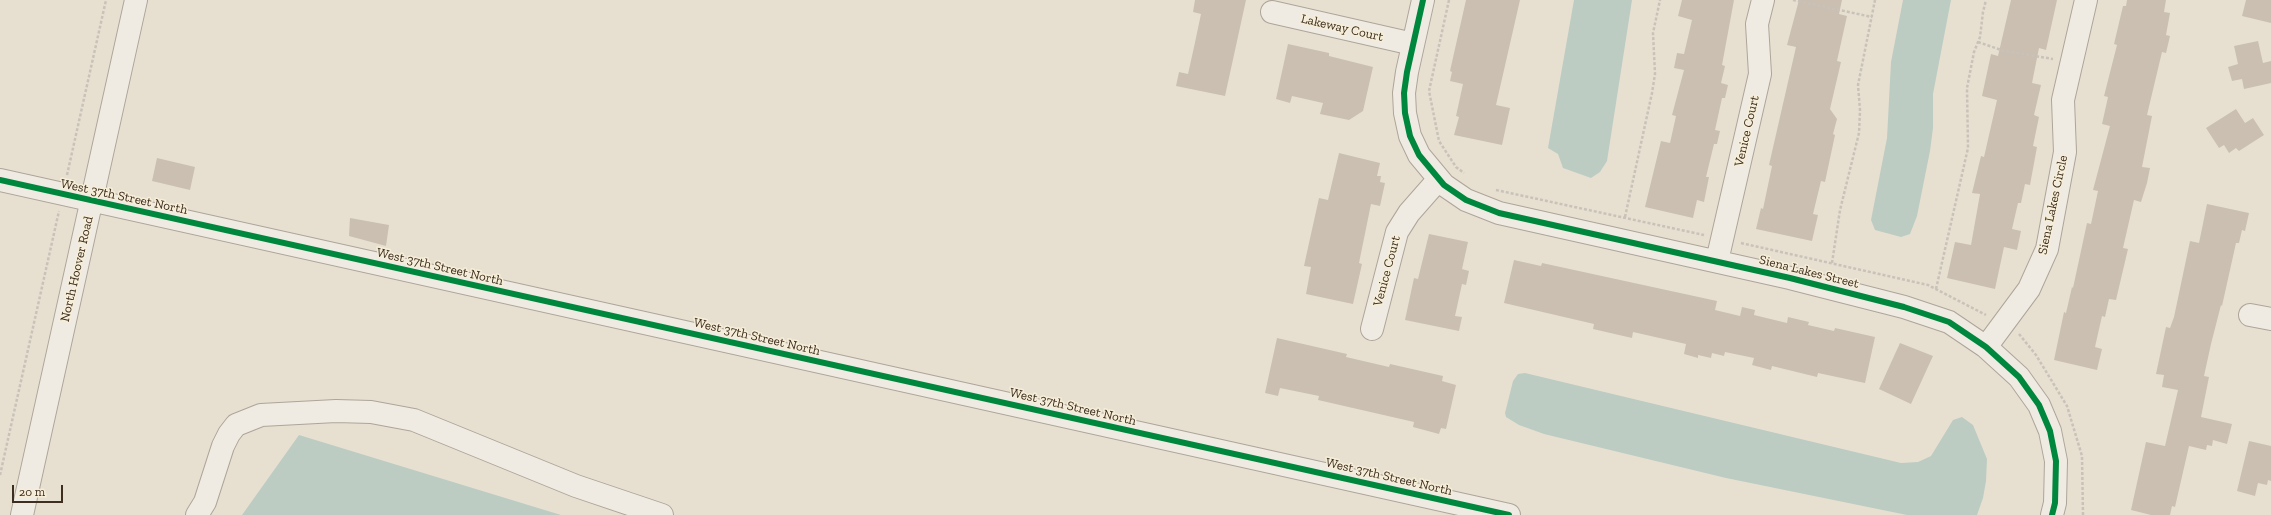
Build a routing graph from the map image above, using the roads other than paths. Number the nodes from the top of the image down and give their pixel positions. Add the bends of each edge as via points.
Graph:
1 (136, 0) edge
2 (1423, 0) edge
3 (1763, 0) edge
4 (2086, 0) edge
5 (1272, 12) dead end
6 (1413, 44) junction
7 (0, 180) edge
8 (1438, 180) junction
9 (92, 201) junction
10 (1717, 261) junction
11 (1372, 329) dead end
12 (1986, 347) junction
13 (22, 515) edge
14 (197, 515) edge
15 (662, 515) edge
16 (1509, 515) edge
17 (2052, 515) edge

1 - 9 street, North Hoover Road
2 - 6 street, Siena Lakes Street
3 - 10 street, Venice Court via 1757,24 1760,74
4 - 12 street, Siena Lakes Circle via 2063,100 2065,152 2046,249 2029,289
5 - 6 street, Lakeway Court
6 - 8 street, Siena Lakes Street via 1404,92 1407,126 1419,155
7 - 9 street, West 37th Street North
8 - 10 street, Siena Lakes Street via 1466,200 1499,213
8 - 11 street, Venice Court via 1408,212 1397,232
9 - 13 street, North Hoover Road
9 - 16 street, West 37th Street North
10 - 12 street, Siena Lakes Street via 1904,307 1949,322
12 - 17 street, Siena Lakes Street via 2019,377 2039,405 2050,431 2056,461 2055,503
14 - 15 street via 205,502 223,446 236,425 261,416 336,411 371,412 414,420 576,486

